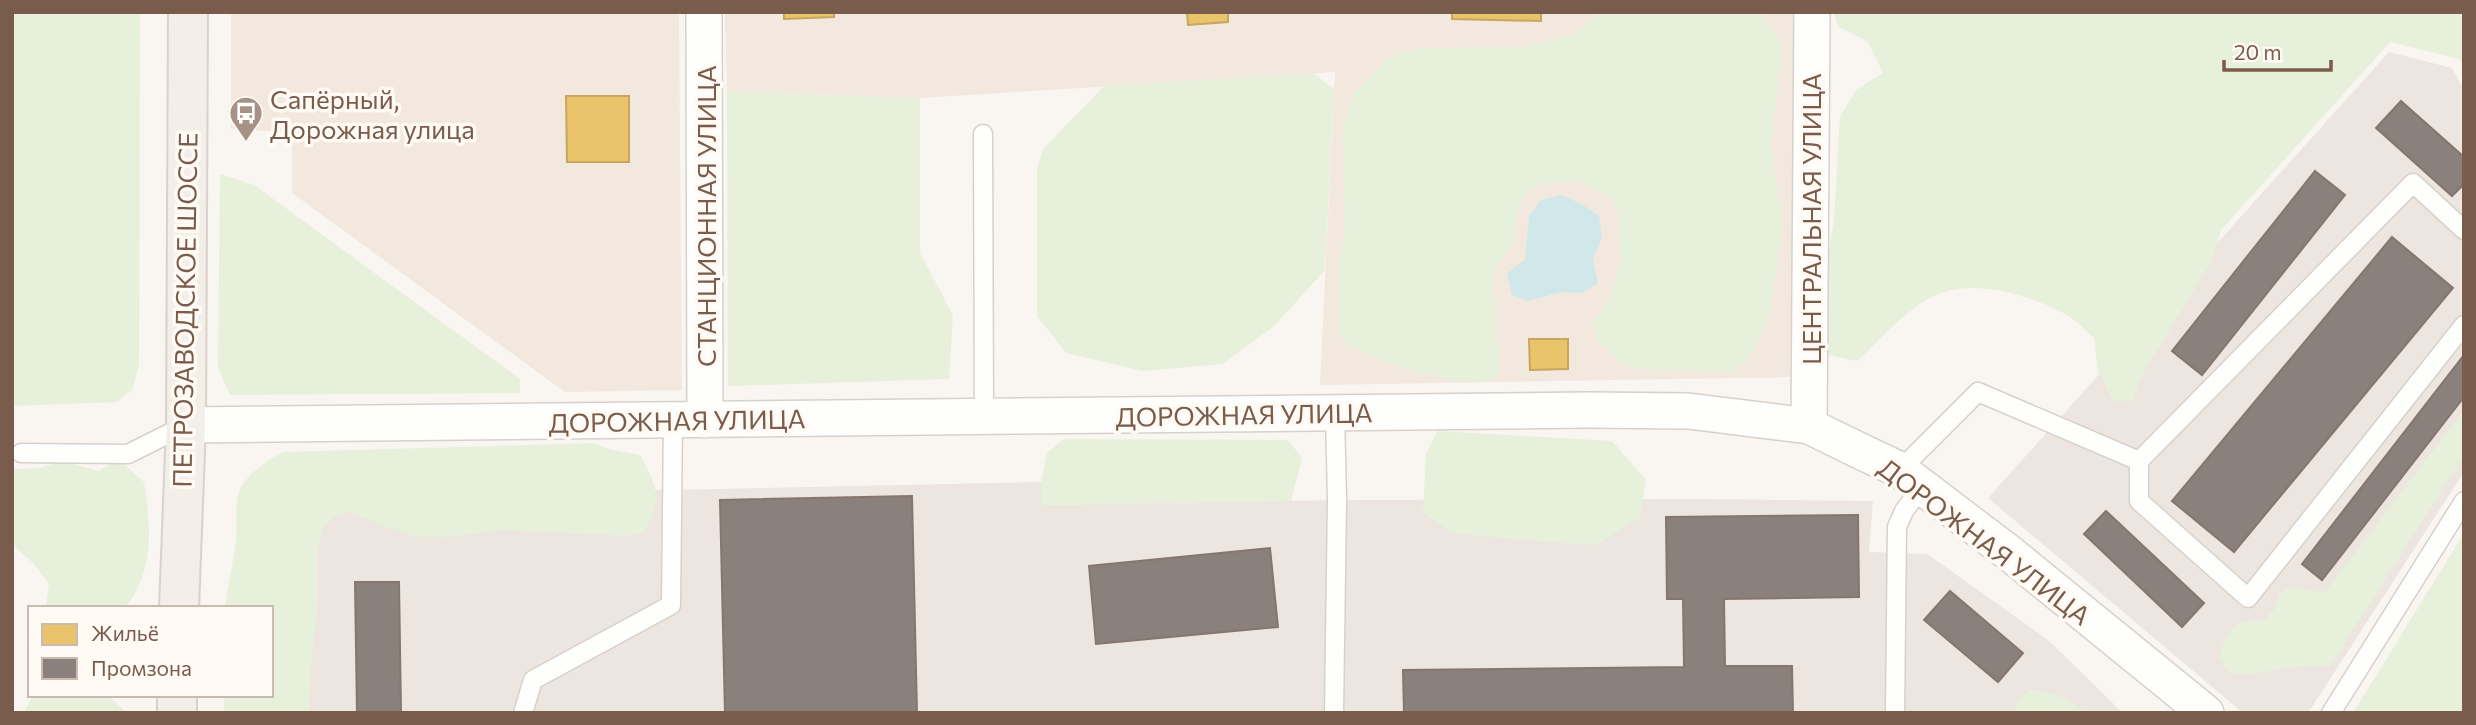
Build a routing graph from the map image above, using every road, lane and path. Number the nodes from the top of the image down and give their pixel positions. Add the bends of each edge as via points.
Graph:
1 (188, 12) edge
2 (704, 12) edge
3 (1812, 12) edge
4 (983, 134) dead end
5 (2464, 230) edge
6 (2464, 325) edge
7 (1335, 413) junction
8 (984, 417) junction
9 (689, 420) junction
10 (186, 425) junction
11 (1809, 426) junction
12 (21, 453) dead end
13 (2139, 461) junction
14 (1911, 479) junction
15 (2464, 501) edge
16 (179, 606) edge
17 (523, 713) edge
18 (1335, 713) edge
19 (1895, 713) edge
20 (2206, 713) edge
21 (2331, 713) edge

1 - 10 main road, ПЕТРОЗАВОДСКОЕ ШОССЕ
2 - 9 street, СТАНЦИОННАЯ УЛИЦА
3 - 11 street, ЦЕНТРАЛЬНАЯ УЛИЦА
4 - 8 lane
5 - 13 lane via 2413,183
6 - 13 lane via 2248,598 2138,501
7 - 8 street, ДОРОЖНАЯ УЛИЦА
7 - 11 street, ДОРОЖНАЯ УЛИЦА via 1688,411
7 - 18 lane
8 - 9 street, ДОРОЖНАЯ УЛИЦА
9 - 10 street, ДОРОЖНАЯ УЛИЦА
9 - 17 lane via 670,605 533,680
10 - 12 lane via 128,454
10 - 16 main road, ПЕТРОЗАВОДСКОЕ ШОССЕ
11 - 14 street, ДОРОЖНАЯ УЛИЦА
13 - 14 lane via 1978,392
14 - 19 lane via 1897,527
14 - 20 street, ДОРОЖНАЯ УЛИЦА
15 - 21 lane

